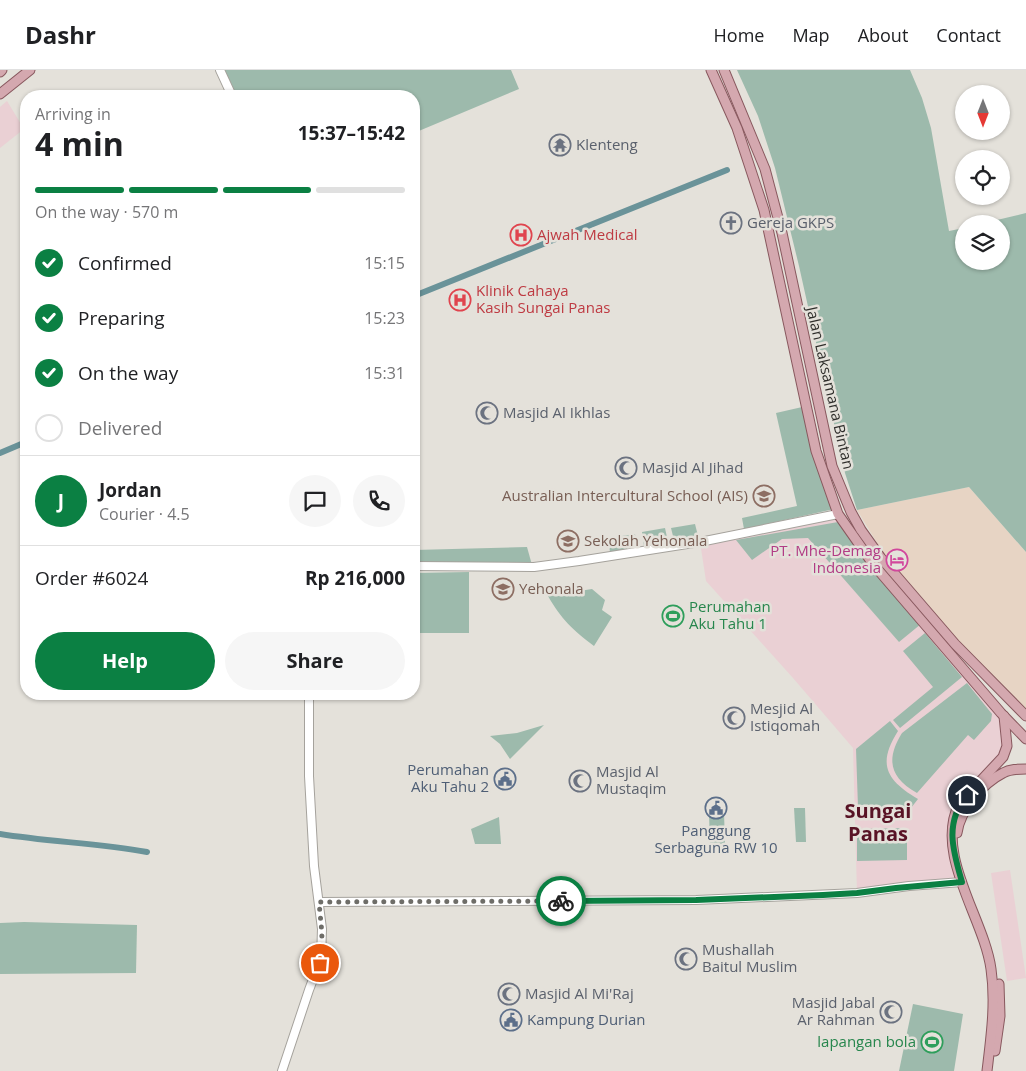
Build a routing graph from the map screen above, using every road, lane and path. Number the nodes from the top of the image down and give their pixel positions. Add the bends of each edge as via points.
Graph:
1 (30, 70) edge
2 (220, 70) edge
3 (711, 70) edge
4 (724, 70) edge
5 (229, 90) edge
6 (0, 94) edge
7 (748, 124) junction
8 (737, 128) junction
9 (838, 514) junction
10 (420, 566) edge
11 (309, 700) edge
12 (1004, 716) junction
13 (1026, 716) edge
14 (1026, 739) edge
15 (1026, 769) edge
16 (962, 882) junction
17 (319, 902) junction
18 (282, 1071) edge
19 (987, 1071) edge
20 (992, 1071) edge

1 - 6 main road
2 - 5 street
3 - 8 main road, Jalan Laksamana Bintan
4 - 7 main road, Jalan Laksamana Bintan
7 - 8 main road
7 - 13 main road, Jalan Laksamana Bintan via 765,169 782,233 832,466 851,512 887,565 955,644
8 - 9 main road, Jalan Laksamana Bintan via 769,230 816,451
9 - 10 street via 700,542 534,567
9 - 12 main road, Jalan Laksamana Bintan via 872,564
11 - 17 street via 309,776
12 - 14 main road, Jalan Laksamana Bintan
12 - 16 main road via 1007,746 1003,757 967,795 956,812 952,834
15 - 20 main road via 1009,770 983,789 966,808 957,831 963,869 992,949 999,985 1000,1016
16 - 17 street via 857,893 696,900
16 - 19 main road via 991,966 994,993
17 - 18 street via 320,963

